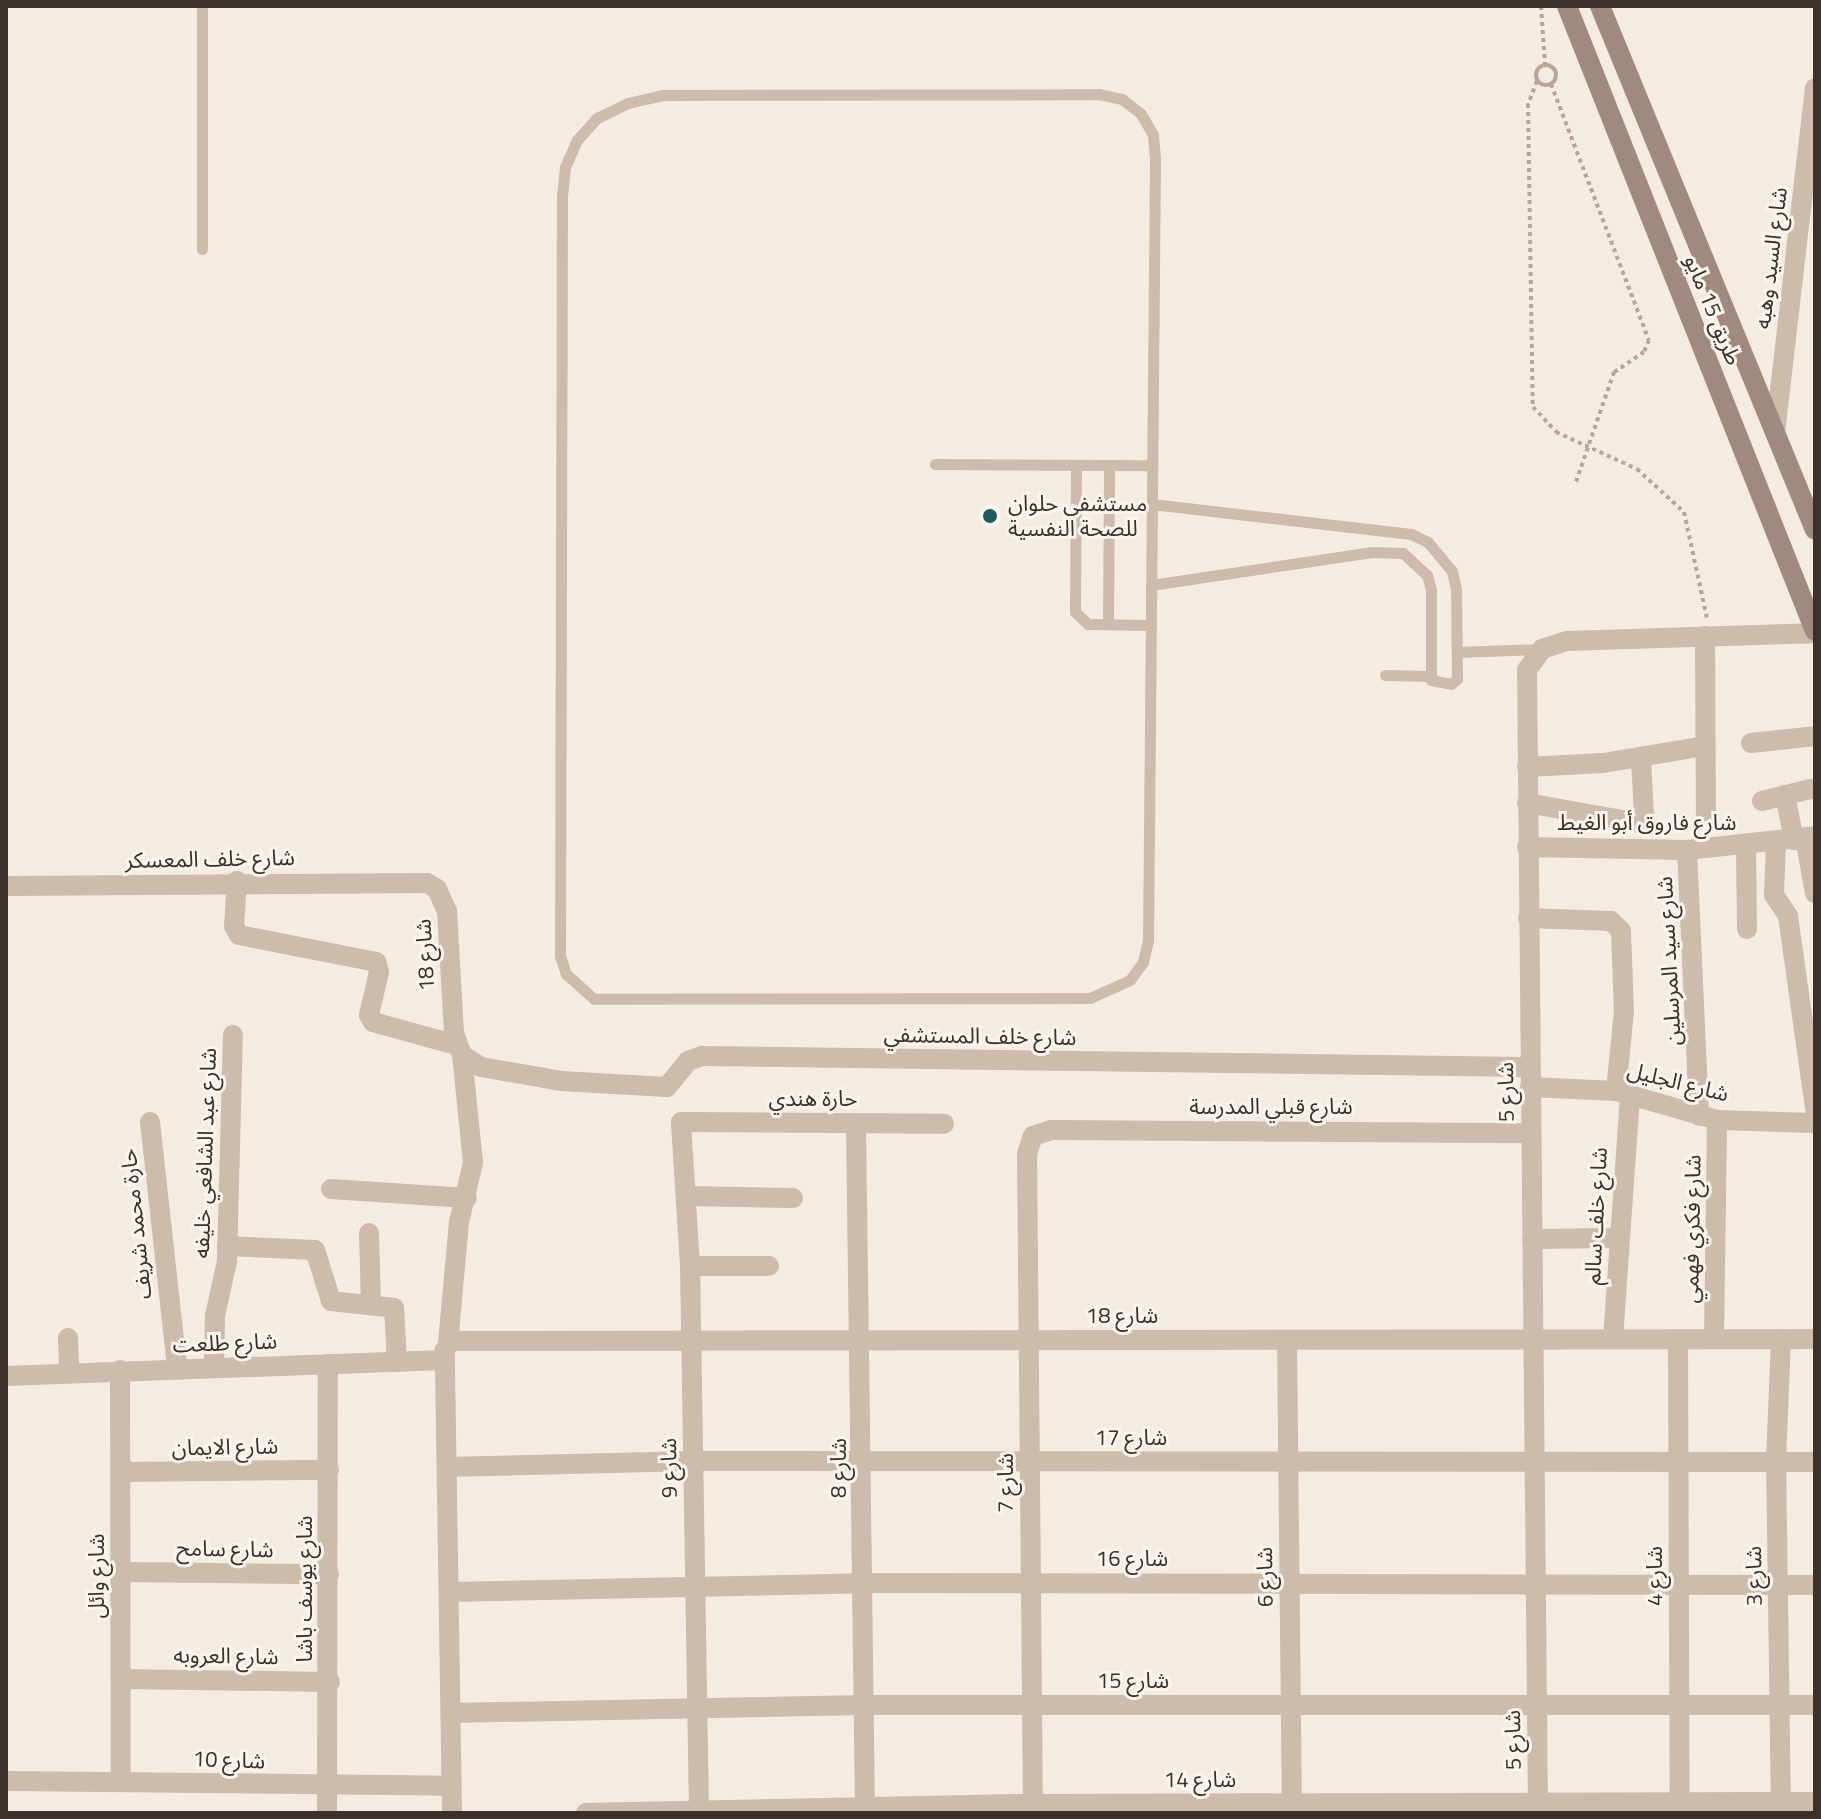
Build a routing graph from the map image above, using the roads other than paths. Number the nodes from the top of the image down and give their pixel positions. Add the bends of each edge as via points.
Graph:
1 (202, 6) edge
2 (1567, 6) edge
3 (1600, 6) edge
4 (1814, 101) edge
5 (202, 249) dead end
6 (1775, 433) junction
7 (935, 464) dead end
8 (1076, 465) junction
9 (1109, 465) junction
10 (1152, 465) junction
11 (1152, 504) junction
12 (1815, 530) edge
13 (1151, 585) junction
14 (1108, 624) junction
15 (1151, 625) junction
16 (1815, 632) edge
17 (1708, 636) junction
18 (1542, 649) junction
19 (1457, 652) junction
20 (1385, 675) dead end
21 (1431, 676) junction
22 (1815, 736) edge
23 (1751, 743) dead end
24 (1705, 746) junction
25 (1641, 758) junction
26 (1527, 767) junction
27 (1811, 789) dead end
28 (1785, 795) junction
29 (1762, 801) dead end
30 (1527, 803) junction
31 (1706, 815) dead end
32 (1798, 839) edge
33 (1746, 846) junction
34 (1527, 847) junction
35 (1687, 850) junction
36 (237, 881) junction
37 (415, 882) joint
38 (6, 886) edge
39 (1815, 893) edge
40 (1528, 918) junction
41 (1747, 929) dead end
42 (1809, 1028) edge
43 (233, 1035) dead end
44 (459, 1050) junction
45 (1530, 1077) junction
46 (1623, 1093) junction
47 (1815, 1108) edge
48 (1708, 1118) junction
49 (150, 1122) dead end
50 (681, 1122) joint
51 (1815, 1123) edge
52 (856, 1124) junction
53 (944, 1124) dead end
54 (1530, 1133) junction
55 (1027, 1154) joint
56 (331, 1189) dead end
57 (686, 1196) junction
58 (467, 1198) junction
59 (793, 1198) dead end
60 (369, 1233) dead end
61 (1618, 1238) junction
62 (1532, 1239) junction
63 (227, 1246) junction
64 (690, 1266) junction
65 (769, 1266) dead end
66 (371, 1304) junction
67 (68, 1338) dead end
68 (1613, 1339) junction
69 (1678, 1339) junction
70 (1714, 1339) junction
71 (1781, 1339) junction
72 (1815, 1339) edge
73 (1287, 1340) junction
74 (1533, 1340) junction
75 (691, 1341) junction
76 (858, 1341) junction
77 (1029, 1341) junction
78 (447, 1352) junction
79 (397, 1362) junction
80 (328, 1364) junction
81 (214, 1367) junction
82 (177, 1368) junction
83 (120, 1370) junction
84 (69, 1372) junction
85 (6, 1376) edge
86 (693, 1461) junction
87 (863, 1462) junction
88 (1030, 1462) junction
89 (1288, 1462) junction
90 (1534, 1462) junction
91 (1678, 1462) junction
92 (1776, 1462) junction
93 (1815, 1462) edge
94 (447, 1467) junction
95 (329, 1470) junction
96 (121, 1472) junction
97 (121, 1572) junction
98 (329, 1574) junction
99 (864, 1583) junction
100 (1030, 1583) junction
101 (1289, 1583) junction
102 (1535, 1583) junction
103 (1679, 1583) junction
104 (1778, 1585) junction
105 (1815, 1585) edge
106 (695, 1587) junction
107 (449, 1592) junction
108 (121, 1679) junction
109 (330, 1682) junction
110 (865, 1705) junction
111 (1032, 1705) junction
112 (1291, 1705) junction
113 (1536, 1705) junction
114 (1679, 1705) junction
115 (1780, 1705) junction
116 (1815, 1705) edge
117 (697, 1709) junction
118 (451, 1713) junction
119 (6, 1781) edge
120 (121, 1781) junction
121 (327, 1786) junction
122 (451, 1786) junction
123 (1815, 1802) edge
124 (1781, 1807) edge
125 (1033, 1808) edge
126 (1292, 1808) edge
127 (1538, 1808) edge
128 (1680, 1808) edge
129 (865, 1810) edge
130 (699, 1812) edge
131 (327, 1813) edge
132 (452, 1813) edge
133 (586, 1813) edge

1 - 5 lane
2 - 16 main road, طريق 15 مايو
3 - 6 main road, طريق 15 مايو
4 - 6 street, شارع السيد وهبه
6 - 12 main road, طريق 15 مايو
7 - 8 lane
8 - 9 lane
8 - 14 lane via 1075,612 1088,624
9 - 10 lane
9 - 14 lane
10 - 11 lane
10 - 15 lane via 1153,135 1141,114 1122,99 1098,94 662,95 597,118 577,140 565,167 562,196 560,956 566,974 578,990 613,1003 1090,998 1111,993 1143,962 1148,940
11 - 13 lane
11 - 19 lane via 1411,534 1442,555 1452,571
13 - 15 lane
13 - 21 lane via 1371,552 1403,553 1422,568 1431,590
14 - 15 lane
16 - 17 street
17 - 18 street via 1567,641
17 - 24 street
18 - 19 lane
18 - 26 street, شارع 5 via 1527,670
19 - 21 lane via 1454,683 1434,683
20 - 21 lane
22 - 23 street
24 - 25 street
24 - 31 street
25 - 26 street
25 - 30 street via 1644,816 1639,823
26 - 30 street, شارع 5
27 - 28 street
28 - 29 street
28 - 32 street
30 - 34 street, شارع 5
32 - 33 street, شارع فاروق أبو الغيط
32 - 39 street
32 - 42 street via 1774,895 1788,916
33 - 35 street, شارع فاروق أبو الغيط
33 - 41 street
34 - 35 street, شارع فاروق أبو الغيط
34 - 40 street, شارع 5
35 - 48 street, شارع سيد المرسلين
36 - 37 street, شارع خلف المعسكر
36 - 38 street, شارع خلف المعسكر
36 - 44 street, شارع خلف المستشفي via 234,926 239,935 376,962 379,972 369,1015 373,1022
37 - 44 street, شارع 18 via 437,889 445,899
40 - 45 street, شارع 5
40 - 46 street, شارع خلف سالم via 1611,921 1621,931
42 - 47 street
43 - 63 street, شارع عبد الشافعي خليفه
44 - 45 street, شارع خلف المستشفي via 481,1067 663,1087 674,1082 688,1061 702,1056
44 - 58 street via 472,1129
45 - 46 street, شارع الجليل
45 - 54 street, شارع 5
46 - 48 street, شارع الجليل
46 - 61 street, شارع خلف سالم
48 - 51 street, شارع الجليل
48 - 70 street, شارع فكري فهمي
49 - 82 street, حارة محمد شريف
50 - 52 street, حارة هندي
50 - 57 street, شارع 9
52 - 53 street, حارة هندي
52 - 76 street, شارع 8
54 - 55 street, شارع قبلي المدرسة via 1051,1130 1033,1136
54 - 62 street, شارع 5
55 - 77 street, شارع 7
56 - 58 street
57 - 59 street
57 - 64 street, شارع 9
58 - 78 street via 459,1222
60 - 66 street
61 - 62 street
61 - 68 street, شارع خلف سالم
62 - 74 street, شارع 5
63 - 66 street via 309,1247 318,1255 331,1301
63 - 81 street, شارع عبد الشافعي خليفه via 226,1276 215,1316
64 - 65 street
64 - 75 street, شارع 9
66 - 79 street via 390,1305 397,1313
67 - 84 street
68 - 69 street, شارع 18
68 - 74 street, شارع 18
69 - 70 street, شارع 18
69 - 91 street, شارع 4
70 - 71 street, شارع 18
71 - 72 street, شارع 18
71 - 92 street, شارع 3
73 - 74 street, شارع 18
73 - 77 street, شارع 18
73 - 89 street, شارع 6
74 - 90 street, شارع 5
75 - 76 street, شارع 18
75 - 78 street, شارع 18
75 - 86 street, شارع 9
76 - 77 street, شارع 18
76 - 87 street, شارع 8
77 - 88 street, شارع 7
78 - 79 street, شارع طلعت
78 - 94 street
79 - 80 street, شارع طلعت
80 - 81 street, شارع طلعت
80 - 95 street, شارع يوسف باشا
81 - 82 street, شارع طلعت
82 - 83 street, شارع طلعت
83 - 84 street, شارع طلعت
83 - 96 street, شارع وائل
84 - 85 street, شارع طلعت
86 - 87 street, شارع 17
86 - 94 street, شارع 17
86 - 106 street, شارع 9
87 - 88 street, شارع 17
87 - 99 street, شارع 8
88 - 89 street, شارع 17
88 - 100 street, شارع 7
89 - 90 street, شارع 17
89 - 101 street, شارع 6
90 - 91 street, شارع 17
90 - 102 street, شارع 5
91 - 92 street, شارع 17
91 - 103 street, شارع 4
92 - 93 street, شارع 17
92 - 104 street, شارع 3
94 - 107 street
95 - 96 street, شارع الايمان
95 - 98 street, شارع يوسف باشا
96 - 97 street, شارع وائل
97 - 98 street, شارع سامح
97 - 108 street, شارع وائل
98 - 109 street, شارع يوسف باشا
99 - 100 street, شارع 16
99 - 106 street, شارع 16
99 - 110 street, شارع 8
100 - 101 street, شارع 16
100 - 111 street, شارع 7
101 - 102 street, شارع 16
101 - 112 street, شارع 6
102 - 103 street, شارع 16
102 - 113 street, شارع 5
103 - 104 street, شارع 16
103 - 114 street, شارع 4
104 - 105 street, شارع 16
104 - 115 street, شارع 3
106 - 107 street, شارع 16
106 - 117 street, شارع 9
107 - 118 street
108 - 109 street, شارع العروبه
108 - 120 street, شارع وائل
109 - 121 street, شارع يوسف باشا
110 - 111 street, شارع 15
110 - 117 street, شارع 15
110 - 129 street, شارع 8
111 - 112 street, شارع 15
111 - 125 street, شارع 7
112 - 113 street, شارع 15
112 - 126 street, شارع 6
113 - 114 street, شارع 15
113 - 127 street, شارع 5
114 - 115 street, شارع 15
114 - 128 street, شارع 4
115 - 116 street, شارع 15
115 - 124 street, شارع 3
117 - 118 street, شارع 15
117 - 130 street, شارع 9
118 - 122 street
119 - 120 street, شارع 10
120 - 121 street, شارع 10
121 - 122 street, شارع 10
121 - 131 street, شارع يوسف باشا
122 - 132 street
123 - 124 street, شارع 14
124 - 128 street, شارع 14
125 - 126 street, شارع 14
125 - 129 street, شارع 14
126 - 127 street, شارع 14
127 - 128 street, شارع 14
129 - 130 street, شارع 14
130 - 133 street, شارع 14

